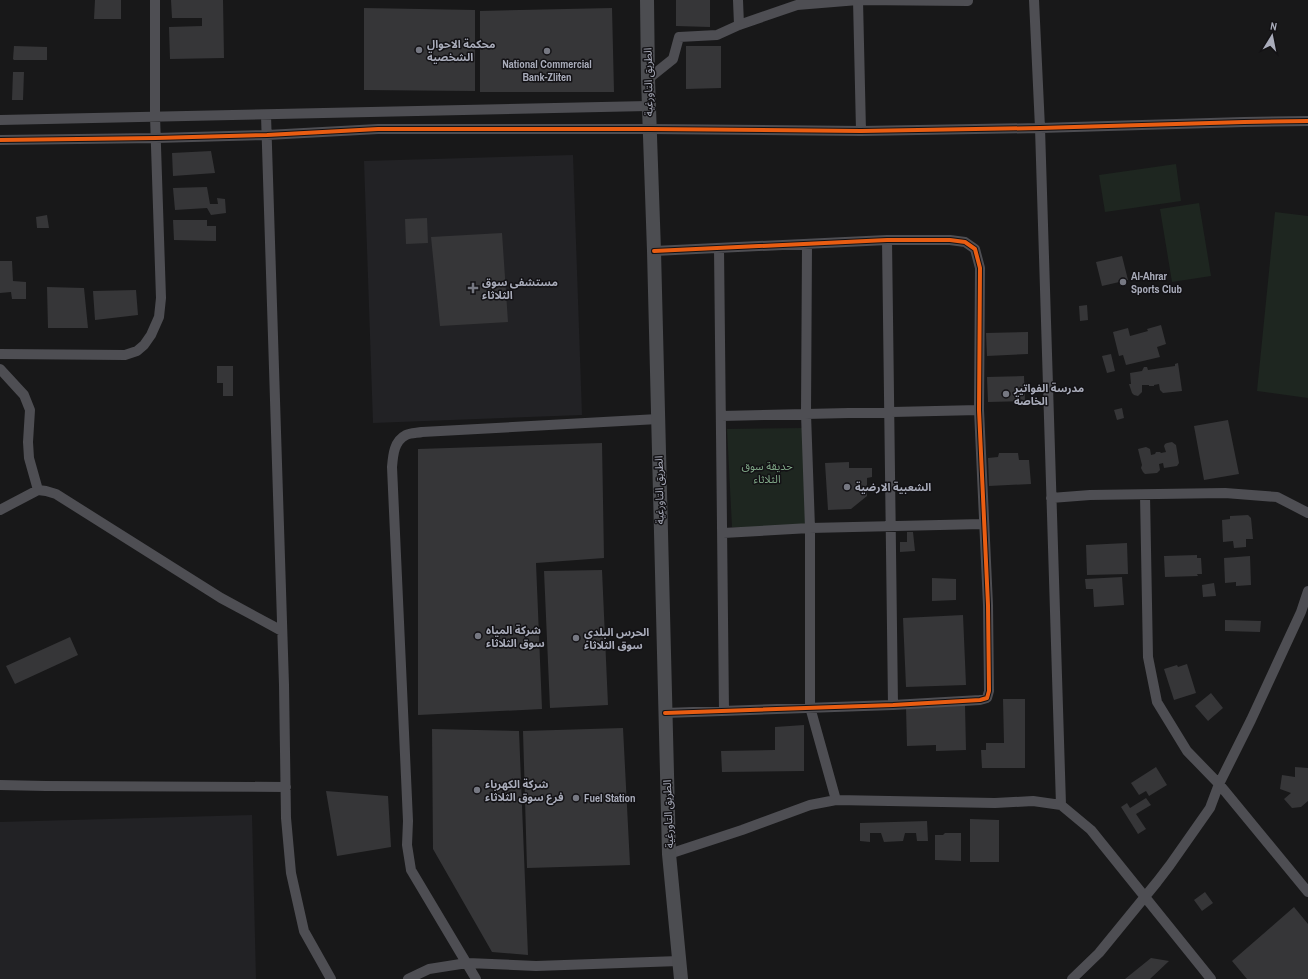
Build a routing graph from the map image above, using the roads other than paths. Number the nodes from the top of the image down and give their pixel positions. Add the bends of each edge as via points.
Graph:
1 (155, 0) edge
2 (647, 0) edge
3 (738, 0) edge
4 (858, 0) edge
5 (968, 0) edge
6 (1034, 0) edge
7 (912, 1) edge
8 (797, 2) edge
9 (739, 25) junction
10 (648, 79) junction
11 (648, 106) junction
12 (266, 115) junction
13 (155, 116) junction
14 (0, 120) edge
15 (1308, 121) edge
16 (1040, 128) junction
17 (650, 129) junction
18 (861, 131) junction
19 (267, 135) junction
20 (156, 138) junction
21 (0, 140) edge
22 (887, 240) junction
23 (807, 245) junction
24 (718, 248) junction
25 (654, 251) junction
26 (0, 354) edge
27 (0, 369) edge
28 (979, 410) junction
29 (889, 412) junction
30 (806, 414) junction
31 (721, 416) junction
32 (658, 419) junction
33 (38, 490) junction
34 (1144, 495) junction
35 (1051, 498) junction
36 (0, 510) edge
37 (1308, 513) edge
38 (983, 524) junction
39 (890, 527) junction
40 (810, 528) junction
41 (723, 533) junction
42 (1308, 591) edge
43 (1304, 612) edge
44 (282, 631) junction
45 (893, 705) junction
46 (810, 707) junction
47 (724, 711) junction
48 (665, 713) junction
49 (1219, 784) junction
50 (0, 785) edge
51 (286, 787) junction
52 (836, 800) junction
53 (1061, 806) junction
54 (669, 854) junction
55 (1308, 892) edge
56 (1144, 896) junction
57 (679, 961) junction
58 (467, 963) junction
59 (331, 979) edge
60 (408, 979) edge
61 (476, 979) edge
62 (681, 979) edge
63 (1072, 979) edge
64 (1211, 979) edge

1 - 13 street
2 - 10 street, الطريق التاورغية
3 - 9 street
4 - 7 street
4 - 8 street
4 - 18 street
5 - 7 street
6 - 16 street
8 - 9 street
9 - 10 street via 717,35 679,37 673,59
10 - 11 street, الطريق التاورغية
11 - 12 street
11 - 17 street, الطريق التاورغية
12 - 13 street
12 - 19 street
13 - 14 street
13 - 20 street
15 - 16 street
16 - 18 street
16 - 35 street
17 - 18 street
17 - 19 street via 378,130
17 - 25 street, الطريق التاورغية
19 - 20 street
19 - 44 street
20 - 21 street
20 - 26 street via 161,298 159,317 144,345 137,351 125,355
22 - 23 street
22 - 28 street via 950,240 965,242 976,249 980,268
22 - 29 street
23 - 24 street
23 - 30 street
24 - 25 street
24 - 31 street
25 - 32 street, الطريق التاورغية
27 - 33 street via 24,395 30,410 29,458
28 - 29 street
28 - 38 street
29 - 30 street
29 - 39 street
30 - 31 street
30 - 40 street
31 - 41 street
32 - 48 street, الطريق التاورغية
32 - 58 street via 422,432 406,435 398,442 394,451 392,467 408,814 407,845 411,870
33 - 36 street
33 - 44 street via 56,494 221,598
34 - 35 street
34 - 37 street via 1225,493 1277,497
34 - 49 street via 1148,657 1157,702 1187,751
35 - 53 street
38 - 39 street
38 - 45 street via 988,613 987,698
39 - 40 street
39 - 45 street
40 - 41 street
40 - 46 street
41 - 47 street
42 - 43 street
43 - 49 street
44 - 51 street
45 - 46 street
46 - 47 street
46 - 52 street
47 - 48 street
48 - 54 street, الطريق التاورغية
49 - 55 street
49 - 56 street via 1210,808 1170,865
50 - 51 street
51 - 59 street via 291,873 304,931
52 - 53 street via 1033,802
52 - 54 street via 810,805
53 - 56 street via 1091,830
54 - 57 street, الطريق التاورغية
56 - 63 street via 1099,953
56 - 64 street
57 - 58 street via 536,966
57 - 62 street, الطريق التاورغية
58 - 60 street via 429,969
58 - 61 street

